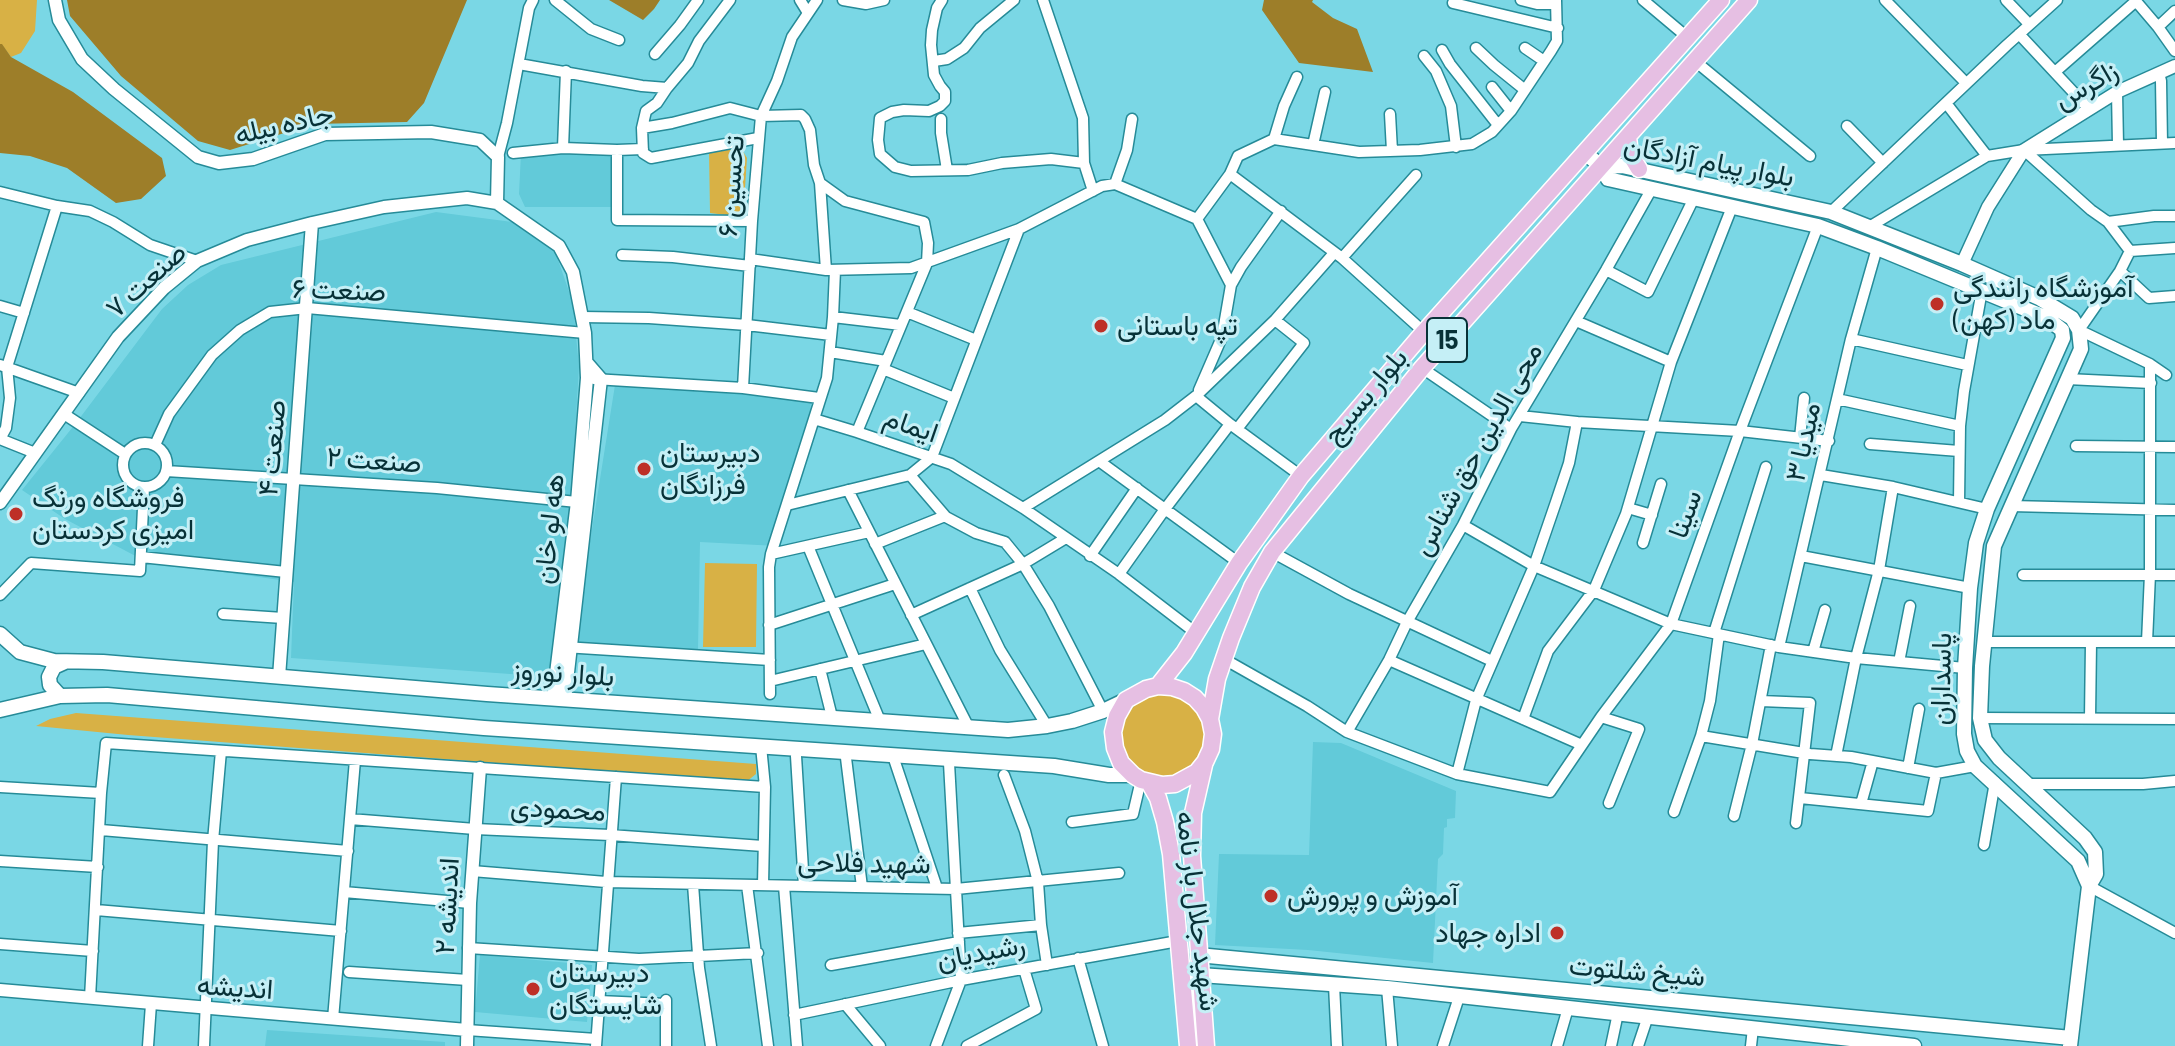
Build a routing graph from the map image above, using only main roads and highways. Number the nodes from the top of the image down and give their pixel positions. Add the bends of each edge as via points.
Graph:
1 (1721, 0) edge
2 (1749, 0) edge
3 (1628, 137) junction
4 (1585, 153) junction
5 (1602, 167) junction
6 (1639, 169) junction
7 (2062, 330) joint
8 (1235, 570) junction
9 (1252, 587) junction
10 (0, 634) edge
11 (65, 661) junction
12 (1158, 686) junction
13 (60, 696) junction
14 (1126, 700) junction
15 (0, 710) edge
16 (1210, 719) junction
17 (1205, 762) junction
18 (1141, 779) junction
19 (1193, 820) junction
20 (1165, 822) junction
21 (2089, 886) junction
22 (1198, 955) junction
23 (1200, 975) junction
24 (2070, 1042) edge
25 (1188, 1046) edge
26 (1206, 1046) edge
27 (1912, 1046) edge

1 - 4 main road, بلوار بسیج / 15
2 - 3 main road, بلوار بسیج / 15
3 - 5 main road, بلوار بسیج / 15
3 - 6 main road
4 - 5 main road
4 - 8 main road, بلوار بسیج / 15 via 1301,476
5 - 6 main road, بلوار پیام آزادگان
5 - 7 main road, بلوار پیام آزادگان via 1608,179 1818,226 1982,290 2047,318
5 - 9 main road, بلوار بسیج / 15 via 1422,368 1272,552
6 - 21 main road, بلوار پیام آزادگان via 1831,212 1962,264 2072,318 2081,349 1994,546 1980,718 1985,740 1999,758 2095,852 2096,874
7 - 21 main road, پاسداران via 1976,543 1964,734 1975,766 2078,861
8 - 9 main road
8 - 12 main road, بلوار بسیج / 15
9 - 16 main road, بلوار بسیج / 15 via 1217,679
10 - 11 main road, بلوار نوروز via 20,652
11 - 13 main road via 49,677
11 - 14 main road, بلوار نوروز via 1008,730 1072,721
12 - 14 main road, 15
12 - 16 main road via 1195,698
13 - 15 main road
13 - 18 main road via 107,695 1054,766
14 - 18 main road via 1113,732 1115,748 1121,763
16 - 17 main road, 15 via 1213,734
17 - 18 main road via 1175,784
17 - 19 main road, شهید جلال بار نامه / 15
18 - 20 main road, شهید جلال بار نامه via 1158,798
19 - 20 main road via 1175,813
19 - 22 main road, شهید جلال بار نامه / 15
20 - 25 main road, شهید جلال بار نامه
21 - 24 main road
22 - 23 main road, شهید جلال بار نامه / 15
22 - 24 main road, شیخ شلتوت
23 - 26 main road, شهید جلال بار نامه / 15
23 - 27 main road, شیخ شلتوت via 1387,988

